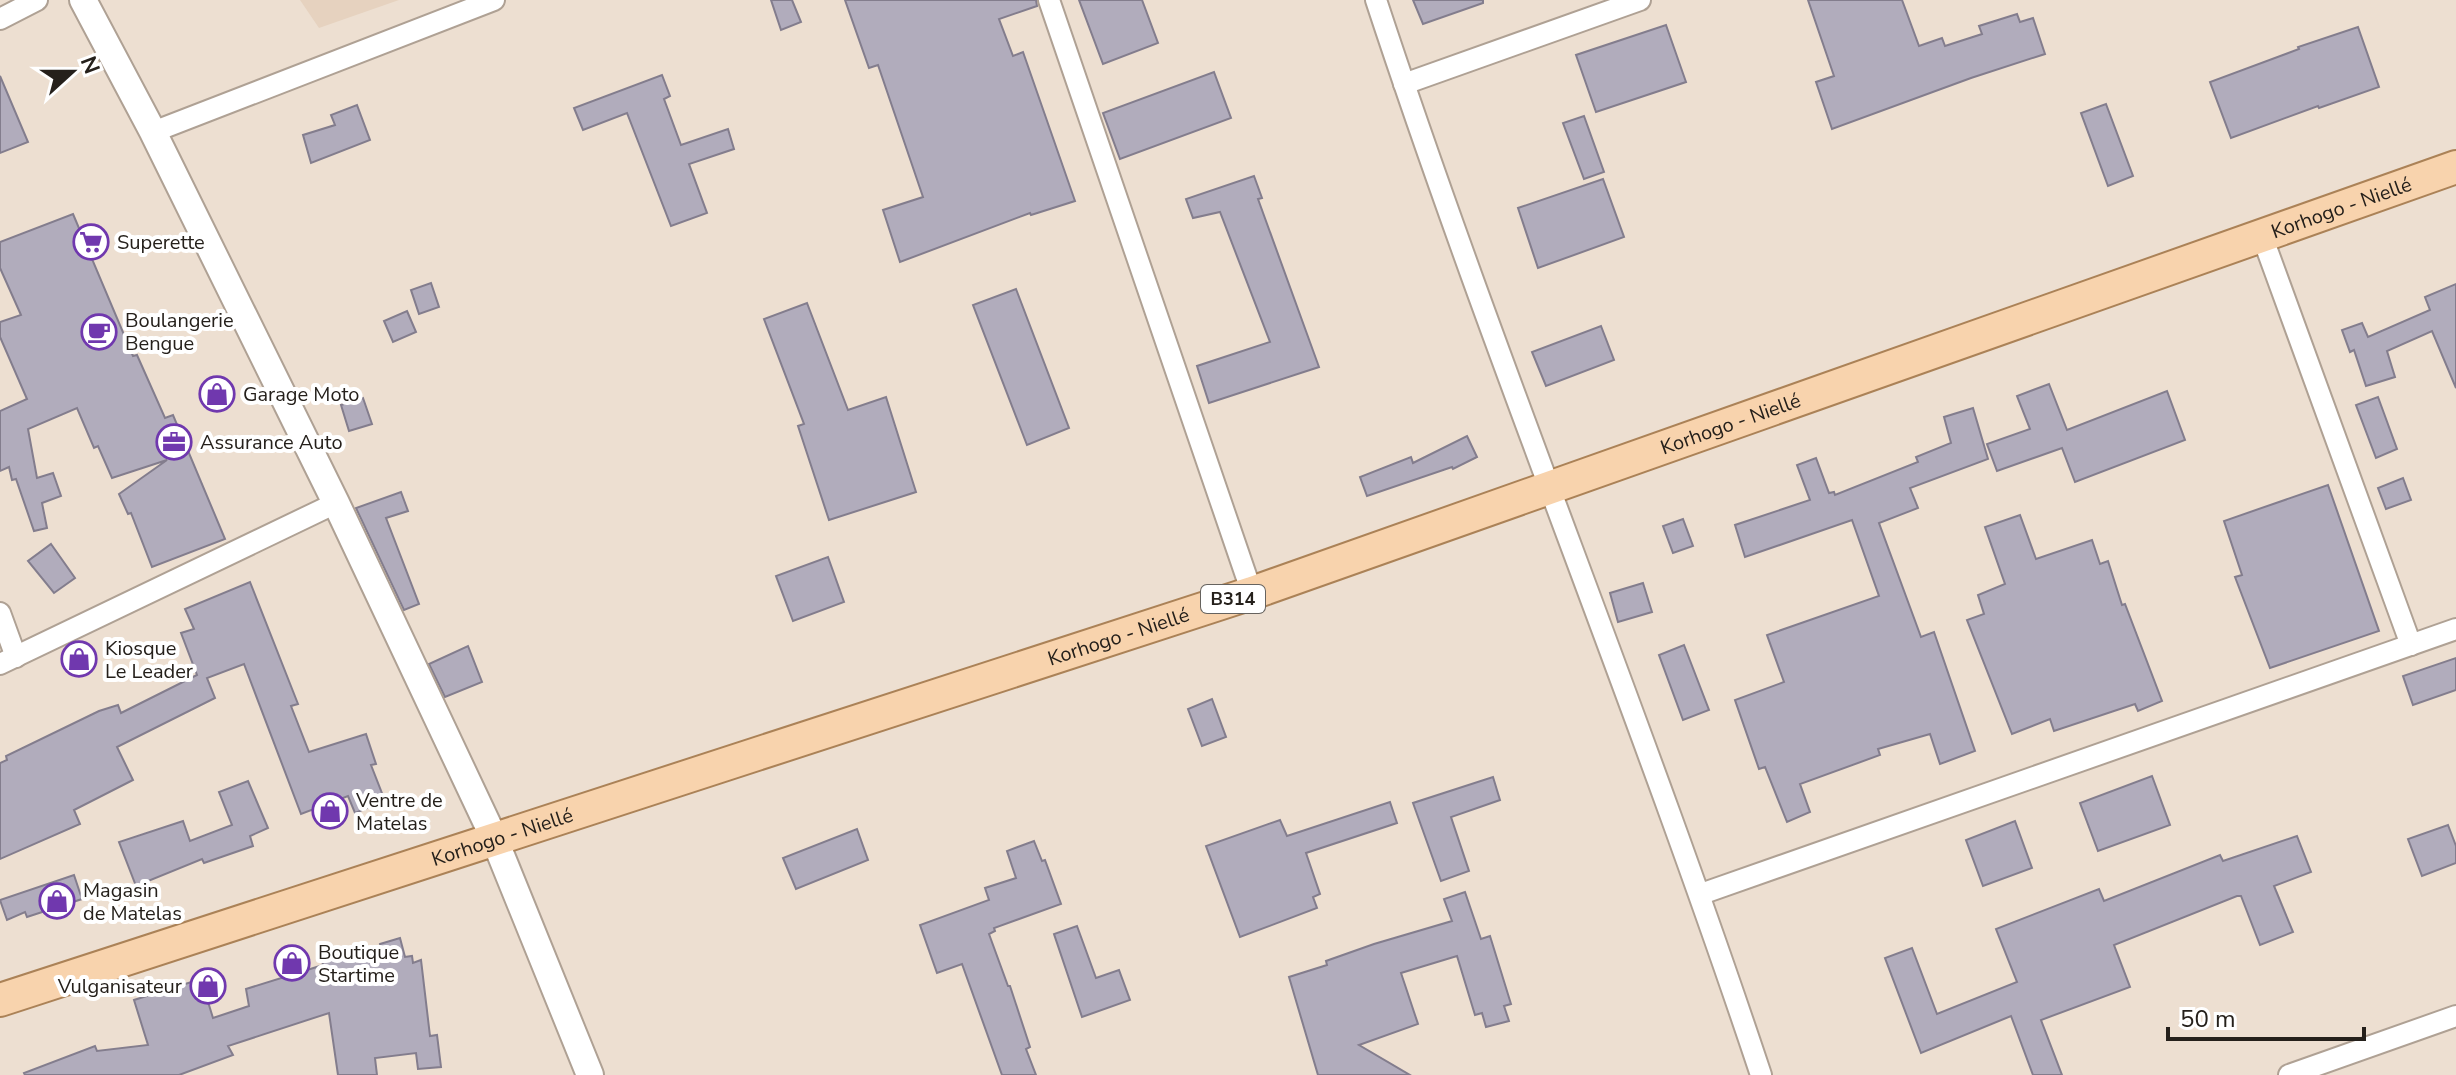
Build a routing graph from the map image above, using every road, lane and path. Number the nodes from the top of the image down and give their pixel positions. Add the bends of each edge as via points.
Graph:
1 (37, 0) edge
2 (83, 0) edge
3 (494, 0) edge
4 (1049, 0) edge
5 (1376, 0) edge
6 (1640, 0) edge
7 (0, 19) edge
8 (1404, 84) junction
9 (153, 132) junction
10 (2456, 167) edge
11 (2262, 236) junction
12 (1550, 489) junction
13 (336, 503) junction
14 (1252, 593) junction
15 (0, 613) edge
16 (2456, 629) edge
17 (2411, 645) junction
18 (8, 660) edge
19 (494, 838) junction
20 (1701, 894) junction
21 (0, 1000) edge
22 (2456, 1016) edge
23 (590, 1075) edge
24 (1761, 1075) edge
25 (2289, 1075) edge

1 - 7 street
2 - 9 street
3 - 9 street
4 - 14 street
5 - 8 street
6 - 8 street
8 - 12 street
9 - 13 street
10 - 11 main road, Korhogo - Niellé / B314
11 - 12 main road, Korhogo - Niellé / B314
11 - 17 street
12 - 14 main road, Korhogo - Niellé / B314
12 - 20 street
13 - 18 street
13 - 19 street
14 - 19 main road, Korhogo - Niellé / B314
15 - 18 street
16 - 17 street
17 - 20 street
19 - 21 main road, Korhogo - Niellé / B314
19 - 23 street
20 - 24 street
22 - 25 street

